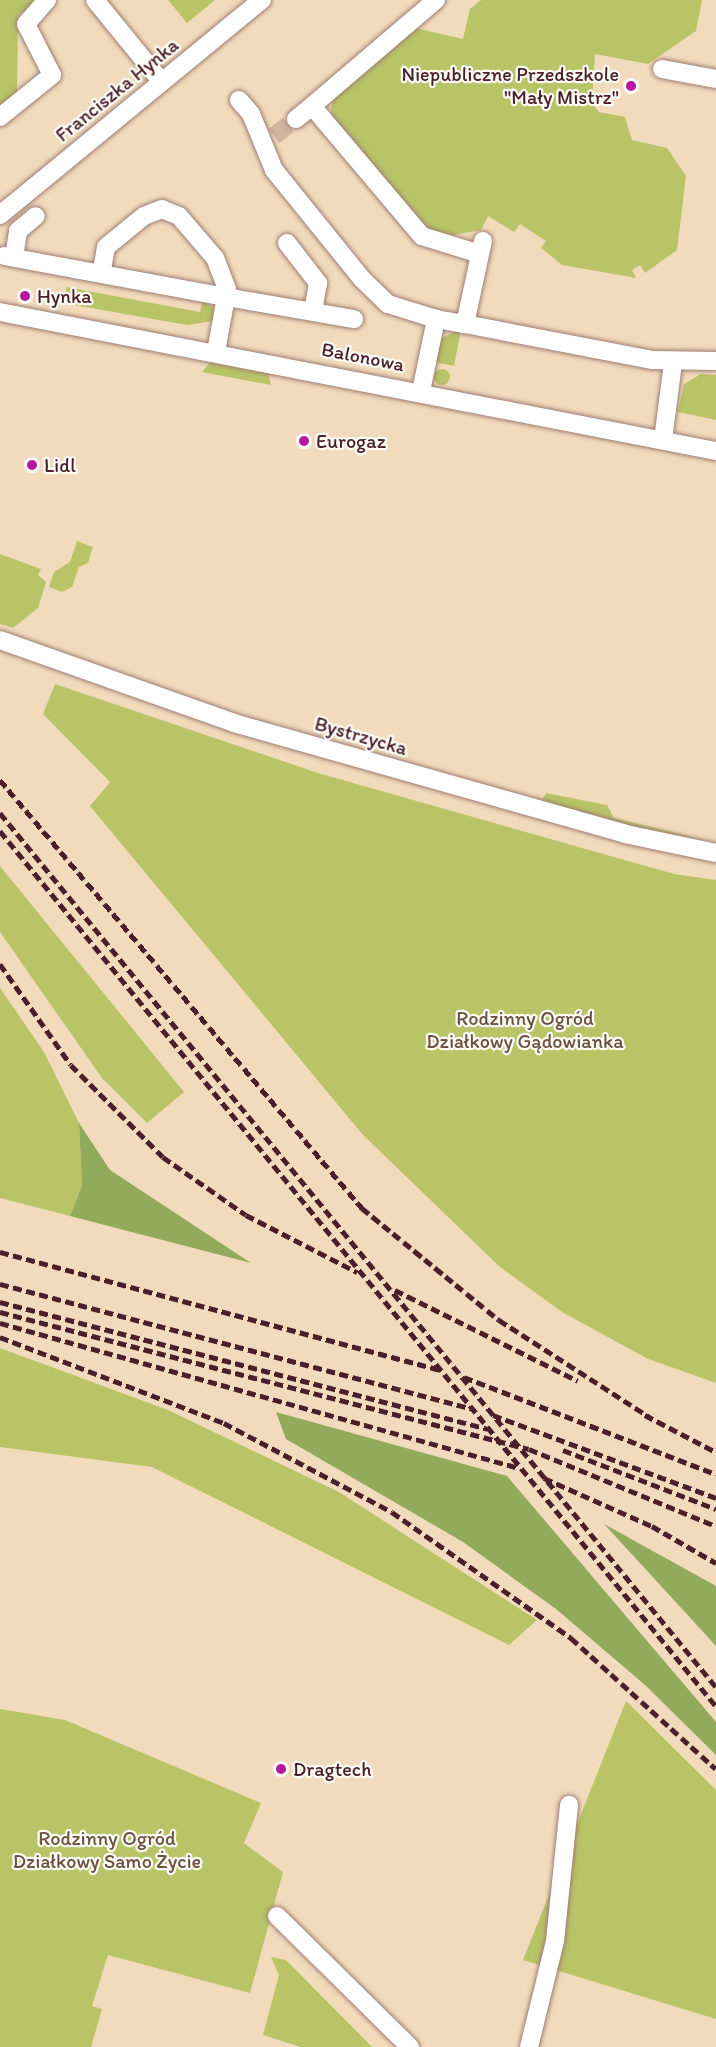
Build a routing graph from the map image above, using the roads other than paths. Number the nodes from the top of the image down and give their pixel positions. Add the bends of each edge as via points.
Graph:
1 (48, 0) edge
2 (94, 0) edge
3 (262, 0) edge
4 (436, 0) edge
5 (662, 69) dead end
6 (716, 79) edge
7 (160, 81) junction
8 (240, 100) dead end
9 (312, 106) junction
10 (0, 117) edge
11 (296, 119) tunnel mouth
12 (0, 215) edge
13 (36, 216) dead end
14 (287, 243) dead end
15 (101, 274) junction
16 (226, 297) junction
17 (0, 312) edge
18 (313, 312) junction
19 (354, 319) dead end
20 (436, 319) junction
21 (465, 324) junction
22 (216, 352) junction
23 (716, 361) edge
24 (673, 363) junction
25 (421, 391) junction
26 (663, 440) junction
27 (716, 451) edge
28 (0, 640) edge
29 (716, 853) edge
30 (569, 1805) dead end
31 (277, 1916) dead end
32 (410, 2047) edge
33 (529, 2047) edge

1 - 10 street via 26,24 52,75
2 - 7 street
3 - 7 street, Franciszka Hynka
4 - 9 street
5 - 6 street
7 - 12 street, Franciszka Hynka
8 - 20 street via 378,295 400,310
9 - 11 street
9 - 21 street via 422,236 480,247
13 - 15 street via 18,231 9,256
14 - 18 street via 318,283
15 - 16 street
15 - 16 street via 106,247 149,212 168,210 215,258
16 - 18 street
16 - 22 street
17 - 22 street, Balonowa
18 - 19 street
20 - 21 street
20 - 25 street
21 - 24 street
22 - 25 street, Balonowa
23 - 24 street
24 - 26 street
25 - 26 street, Balonowa
26 - 27 street, Balonowa
28 - 29 street, Bystrzycka via 234,723 625,834
30 - 33 street via 566,1870 555,1941
31 - 32 street

